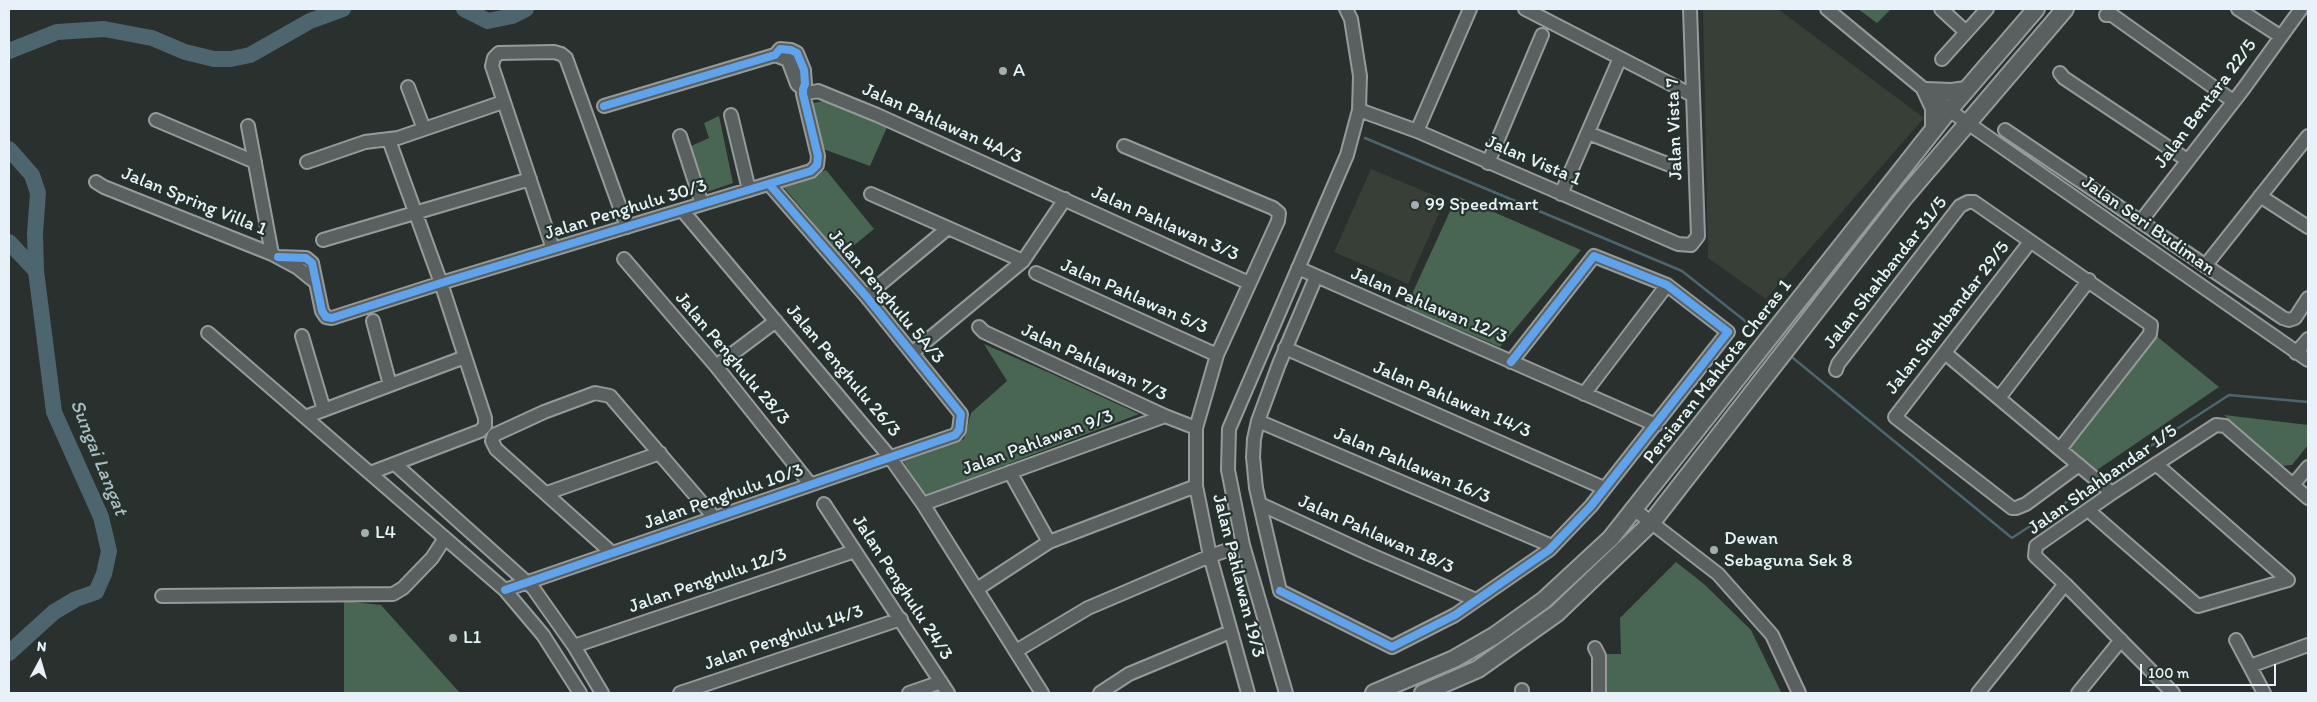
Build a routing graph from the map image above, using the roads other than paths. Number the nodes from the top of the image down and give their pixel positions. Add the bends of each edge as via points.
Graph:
1 (1346, 9) edge
2 (1470, 9) edge
3 (1524, 9) edge
4 (1690, 9) edge
5 (1828, 9) edge
6 (1941, 9) edge
7 (1987, 9) edge
8 (2036, 9) edge
9 (2065, 9) edge
10 (2238, 9) edge
11 (2301, 9) edge
12 (2106, 15) dead end
13 (1966, 32) junction
14 (1542, 35) dead end
15 (2280, 36) junction
16 (1620, 58) junction
17 (1942, 58) dead end
18 (2060, 73) dead end
19 (408, 87) dead end
20 (1966, 90) junction
21 (1926, 91) junction
22 (803, 92) junction
23 (1692, 94) junction
24 (2233, 101) junction
25 (503, 102) junction
26 (604, 106) dead end
27 (1359, 110) junction
28 (1949, 110) junction
29 (731, 115) dead end
30 (156, 120) dead end
31 (1967, 122) junction
32 (248, 126) dead end
33 (1934, 128) junction
34 (424, 130) junction
35 (2005, 130) dead end
36 (1417, 131) junction
37 (1588, 133) junction
38 (680, 136) dead end
39 (2308, 136) edge
40 (389, 140) junction
41 (1124, 146) dead end
42 (2187, 160) junction
43 (255, 162) junction
44 (306, 162) dead end
45 (1488, 163) junction
46 (1675, 167) dead end
47 (530, 179) junction
48 (96, 182) dead end
49 (769, 184) junction
50 (749, 190) junction
51 (871, 194) dead end
52 (1561, 194) junction
53 (2260, 196) junction
54 (1065, 199) junction
55 (702, 204) junction
56 (682, 210) junction
57 (415, 213) junction
58 (2141, 221) junction
59 (627, 227) junction
60 (2308, 227) edge
61 (948, 228) junction
62 (323, 240) dead end
63 (2030, 242) junction
64 (1691, 245) joint
65 (553, 249) junction
66 (275, 255) junction
67 (624, 259) dead end
68 (1024, 261) junction
69 (2205, 266) junction
70 (1298, 268) junction
71 (1036, 273) dead end
72 (1316, 277) junction
73 (2089, 280) junction
74 (441, 282) junction
75 (1249, 283) junction
76 (1667, 285) junction
77 (866, 296) junction
78 (2308, 298) edge
79 (326, 317) joint
80 (776, 320) junction
81 (373, 321) dead end
82 (979, 328) dead end
83 (208, 333) dead end
84 (302, 336) dead end
85 (2308, 339) edge
86 (1285, 348) junction
87 (912, 353) junction
88 (1945, 353) junction
89 (2296, 353) junction
90 (1217, 355) junction
91 (466, 357) junction
92 (2308, 360) edge
93 (1511, 362) junction
94 (716, 366) junction
95 (1836, 370) dead end
96 (390, 385) junction
97 (1584, 394) junction
98 (1999, 398) junction
99 (324, 410) junction
100 (1165, 416) junction
101 (305, 417) junction
102 (1258, 421) junction
103 (1656, 425) junction
104 (1196, 428) junction
105 (954, 435) joint
106 (2060, 449) junction
107 (660, 453) junction
108 (889, 456) junction
109 (394, 464) junction
110 (2156, 464) junction
111 (2078, 465) junction
112 (2308, 468) edge
113 (1010, 472) junction
114 (370, 473) junction
115 (810, 484) junction
116 (2293, 485) junction
117 (1196, 486) junction
118 (1604, 488) junction
119 (547, 493) junction
120 (2112, 493) junction
121 (2308, 498) edge
122 (824, 504) dead end
123 (923, 504) junction
124 (1260, 504) junction
125 (1635, 510) junction
126 (2088, 510) junction
127 (712, 516) junction
128 (1652, 522) junction
129 (445, 538) junction
130 (1049, 542) junction
131 (1243, 545) junction
132 (1552, 546) junction
133 (609, 550) junction
134 (855, 551) junction
135 (1210, 556) junction
136 (528, 582) junction
137 (2065, 584) junction
138 (977, 589) junction
139 (505, 590) junction
140 (1280, 592) junction
141 (162, 596) dead end
142 (1257, 597) junction
143 (1476, 600) junction
144 (901, 619) junction
145 (1230, 632) junction
146 (2121, 640) junction
147 (2236, 640) dead end
148 (2308, 645) edge
149 (574, 646) junction
150 (1595, 648) dead end
151 (1016, 651) junction
152 (2250, 666) junction
153 (941, 682) junction
154 (580, 693) edge
155 (602, 693) edge
156 (680, 693) edge
157 (908, 693) edge
158 (948, 693) edge
159 (1042, 693) edge
160 (1100, 693) edge
161 (1248, 693) edge
162 (1286, 693) edge
163 (1374, 693) edge
164 (1423, 693) edge
165 (1598, 693) edge
166 (1798, 693) edge
167 (1978, 693) edge
168 (2078, 693) edge
169 (2173, 693) edge
170 (2264, 693) edge

1 - 27 street via 1351,19 1360,76
2 - 36 street
3 - 16 street
4 - 23 street, Jalan Vista 7
5 - 21 street, Jalan Seri Budiman
6 - 13 street
7 - 13 street
8 - 20 main road, Persiaran Mahkota Cheras 1
9 - 31 main road
10 - 15 street
11 - 15 street, Jalan Bentara 22/5
12 - 24 street via 2112,15
13 - 17 street
14 - 45 street
15 - 24 street, Jalan Bentara 22/5
16 - 23 street
16 - 37 street
18 - 42 street
19 - 34 street
20 - 21 main road
20 - 28 main road, Persiaran Mahkota Cheras 1
21 - 28 street, Jalan Seri Budiman
21 - 33 main road via 1934,108
22 - 26 street via 788,60 774,55
22 - 49 street, Jalan Penghulu 30/3 via 818,156 817,165 811,171
22 - 54 street, Jalan Pahlawan 4A/3 via 818,91
23 - 64 street, Jalan Vista 7 via 1698,236
24 - 42 street, Jalan Bentara 22/5
25 - 34 street
25 - 47 street
25 - 59 street via 492,66 499,53 561,54 566,58
27 - 36 street, Jalan Vista 1
27 - 70 street via 1347,155
28 - 31 street, Jalan Seri Budiman
28 - 33 main road, Persiaran Mahkota Cheras 1
29 - 50 street
30 - 43 street
31 - 89 street, Jalan Seri Budiman
31 - 128 main road via 1903,199
32 - 43 street
33 - 125 main road, Persiaran Mahkota Cheras 1
34 - 40 street
35 - 58 street
36 - 45 street, Jalan Vista 1
37 - 46 street
37 - 52 street
38 - 55 street
39 - 53 street
40 - 44 street via 366,142
40 - 57 street
41 - 75 street, Jalan Pahlawan 19/3 via 1278,213 1278,221
42 - 58 street, Jalan Bentara 22/5
43 - 66 street
45 - 52 street, Jalan Vista 1
47 - 57 street
47 - 65 street
48 - 66 street, Jalan Spring Villa 1
49 - 50 street, Jalan Penghulu 30/3
49 - 77 street, Jalan Penghulu 5A/3
50 - 55 street, Jalan Penghulu 30/3
51 - 61 street
52 - 64 street, Jalan Vista 1 via 1678,244
53 - 60 street
53 - 69 street
54 - 68 street
54 - 75 street, Jalan Pahlawan 3/3
55 - 56 street, Jalan Penghulu 30/3
56 - 59 street, Jalan Penghulu 30/3
56 - 80 street, Jalan Penghulu 26/3
57 - 62 street
57 - 74 street
58 - 69 street
59 - 65 street, Jalan Penghulu 30/3
61 - 68 street
61 - 77 street
63 - 73 street
63 - 88 street, Jalan Shahbandar 29/5
63 - 95 street, Jalan Shahbandar 31/5 via 1979,205 1968,202 1960,206
65 - 74 street, Jalan Penghulu 30/3
66 - 79 street, Jalan Spring Villa 1 via 306,258 312,263 314,281
67 - 94 street, Jalan Penghulu 28/3
68 - 87 street
69 - 78 street via 2289,320 2295,318
70 - 72 street, Jalan Pahlawan 12/3
70 - 131 street via 1229,429 1228,470
71 - 90 street, Jalan Pahlawan 5/3
72 - 86 street
72 - 93 street, Jalan Pahlawan 12/3
73 - 98 street
73 - 106 street via 2150,322 2150,334
74 - 79 street, Jalan Penghulu 30/3 via 332,318
74 - 91 street
75 - 90 street, Jalan Pahlawan 19/3
76 - 93 street via 1594,256
76 - 97 street
76 - 103 street via 1728,332
77 - 87 street, Jalan Penghulu 5A/3
80 - 94 street
80 - 108 street, Jalan Penghulu 26/3
81 - 96 street
82 - 100 street, Jalan Pahlawan 7/3
83 - 101 street
84 - 99 street
85 - 89 street
86 - 102 street
86 - 118 street, Jalan Pahlawan 14/3
87 - 105 street, Jalan Penghulu 5A/3 via 961,414 959,430
88 - 98 street
88 - 111 street, Jalan Shahbandar 29/5 via 1895,417 2012,508 2026,504
89 - 92 street, Jalan Seri Budiman
90 - 104 street, Jalan Pahlawan 19/3
91 - 96 street
91 - 109 street via 485,426 480,431
93 - 97 street, Jalan Pahlawan 12/3
94 - 115 street, Jalan Penghulu 28/3
96 - 99 street
97 - 103 street, Jalan Pahlawan 12/3
98 - 106 street
99 - 101 street
100 - 104 street, Jalan Pahlawan 7/3
100 - 113 street, Jalan Pahlawan 9/3
101 - 114 street
102 - 124 street via 1253,457
102 - 132 street, Jalan Pahlawan 16/3
103 - 118 street
104 - 117 street, Jalan Pahlawan 19/3
105 - 108 street, Jalan Penghulu 10/3
106 - 111 street
107 - 119 street
107 - 119 street via 610,396 595,393 494,435 492,441 496,449
107 - 127 street
108 - 115 street, Jalan Penghulu 10/3
108 - 123 street, Jalan Penghulu 26/3
109 - 114 street
109 - 136 street
110 - 116 street, Jalan Shahbandar 1/5 via 2216,425 2225,426
110 - 120 street, Jalan Shahbandar 1/5
110 - 126 street via 2288,580 2198,606
111 - 120 street
112 - 116 street
113 - 123 street, Jalan Pahlawan 9/3
113 - 130 street
114 - 129 street
115 - 127 street, Jalan Penghulu 10/3
116 - 121 street
117 - 130 street
117 - 135 street, Jalan Pahlawan 19/3
118 - 132 street
119 - 133 street
120 - 126 street, Jalan Shahbandar 1/5
122 - 134 street, Jalan Penghulu 24/3
123 - 138 street, Jalan Penghulu 26/3
124 - 140 street
124 - 143 street, Jalan Pahlawan 18/3
125 - 128 street
125 - 163 main road, Persiaran Mahkota Cheras 1 via 1611,538 1544,600 1494,636 1454,659
126 - 137 street, Jalan Shahbandar 1/5 via 2034,550 2035,556
127 - 133 street, Jalan Penghulu 10/3
128 - 164 main road via 1558,613 1478,669
128 - 166 street via 1718,574 1772,635
129 - 139 street
129 - 141 street via 432,558 393,594
130 - 138 street
131 - 135 street
131 - 142 street
132 - 143 street
133 - 136 street, Jalan Penghulu 10/3
134 - 144 street, Jalan Penghulu 24/3
134 - 149 street, Jalan Penghulu 12/3
135 - 145 street, Jalan Pahlawan 19/3
135 - 151 street via 1088,608
136 - 139 street, Jalan Penghulu 10/3
136 - 149 street
137 - 146 street, Jalan Shahbandar 1/5
137 - 167 street
138 - 151 street, Jalan Penghulu 26/3
139 - 154 street via 543,635
140 - 142 street
140 - 143 street via 1392,647 1455,615
142 - 162 street
144 - 153 street, Jalan Penghulu 24/3
144 - 156 street, Jalan Penghulu 14/3
145 - 160 street via 1129,674
145 - 161 street, Jalan Pahlawan 19/3
146 - 168 street
146 - 169 street, Jalan Shahbandar 1/5
147 - 152 street
148 - 152 street
149 - 155 street
150 - 165 street via 1599,656
151 - 159 street, Jalan Penghulu 26/3
152 - 170 street
153 - 157 street
153 - 158 street, Jalan Penghulu 24/3

